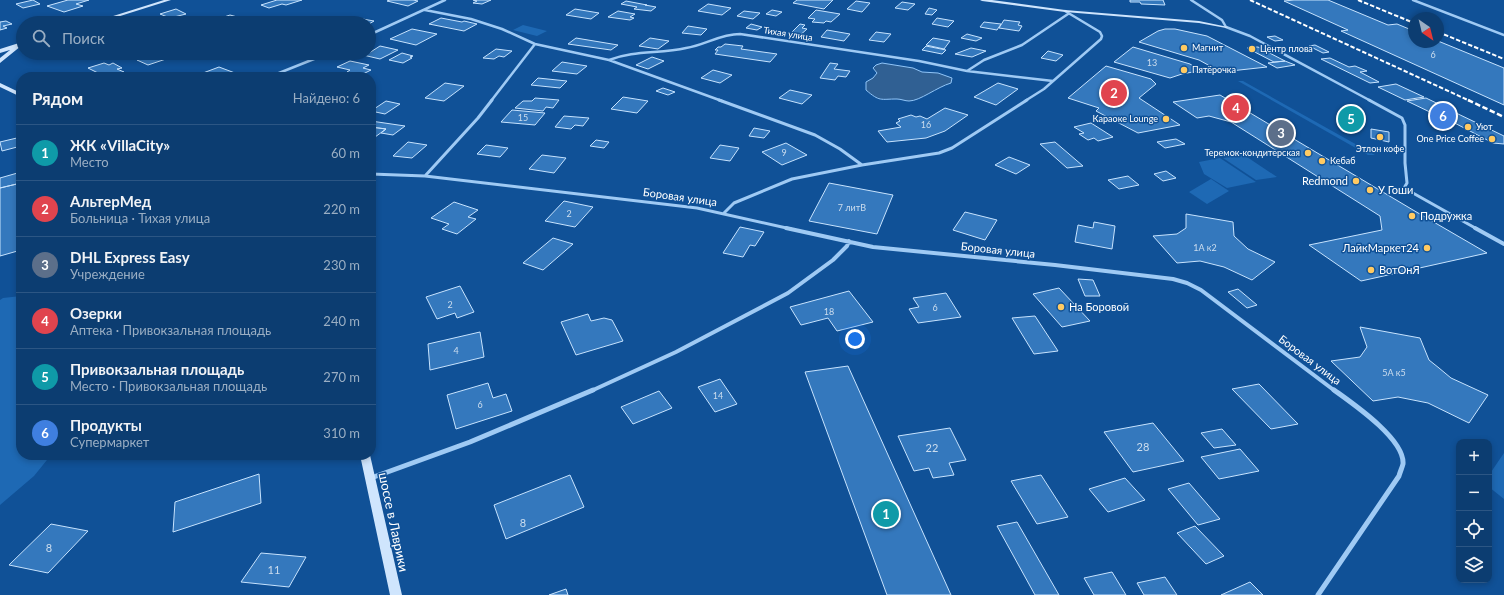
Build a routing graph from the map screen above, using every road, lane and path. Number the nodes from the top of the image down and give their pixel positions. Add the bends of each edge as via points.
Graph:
1 (169, 0) edge
2 (445, 0) edge
3 (982, 0) edge
4 (1191, 0) edge
5 (1413, 0) edge
6 (426, 10) junction
7 (1066, 12) junction
8 (116, 16) edge
9 (1226, 27) junction
10 (376, 32) edge
11 (1504, 35) edge
12 (535, 44) junction
13 (16, 46) edge
14 (16, 49) edge
15 (0, 51) edge
16 (312, 60) edge
17 (609, 60) junction
18 (0, 61) edge
19 (967, 71) junction
20 (282, 72) edge
21 (1053, 81) junction
22 (0, 84) edge
23 (16, 92) edge
24 (862, 165) junction
25 (376, 174) edge
26 (425, 176) junction
27 (724, 213) junction
28 (849, 241) junction
29 (1504, 244) edge
30 (366, 460) edge
31 (371, 478) junction
32 (396, 595) edge
33 (1318, 595) edge

1 - 8 street
2 - 6 street
3 - 7 street
4 - 9 street via 1222,20
5 - 11 street
6 - 10 street
6 - 12 street via 471,19
7 - 9 street via 1199,22
7 - 19 street via 1035,37 1015,49 980,62
7 - 21 street via 1100,32 1102,36
9 - 29 street via 1250,36 1402,118 1405,125 1407,176 1404,188
12 - 17 street
12 - 26 street via 478,118
13 - 15 street
14 - 18 street
16 - 20 street
17 - 19 street, Тихая улица via 619,55 696,47 730,33 899,58
17 - 24 street via 815,135
19 - 21 street, Тихая улица
21 - 24 street via 952,148 932,155
22 - 23 street
24 - 27 street via 792,179 734,203
25 - 26 street, Боровая улица
26 - 27 street, Боровая улица
27 - 28 street, Боровая улица
28 - 31 street via 848,246 833,260 788,293 676,352 470,442
28 - 33 street, Боровая улица via 873,247 1054,265 1173,279 1187,283 1202,290 1372,418 1397,445 1403,463 1399,476
30 - 31 street, шоссе в Лаврики
31 - 32 street, шоссе в Лаврики

